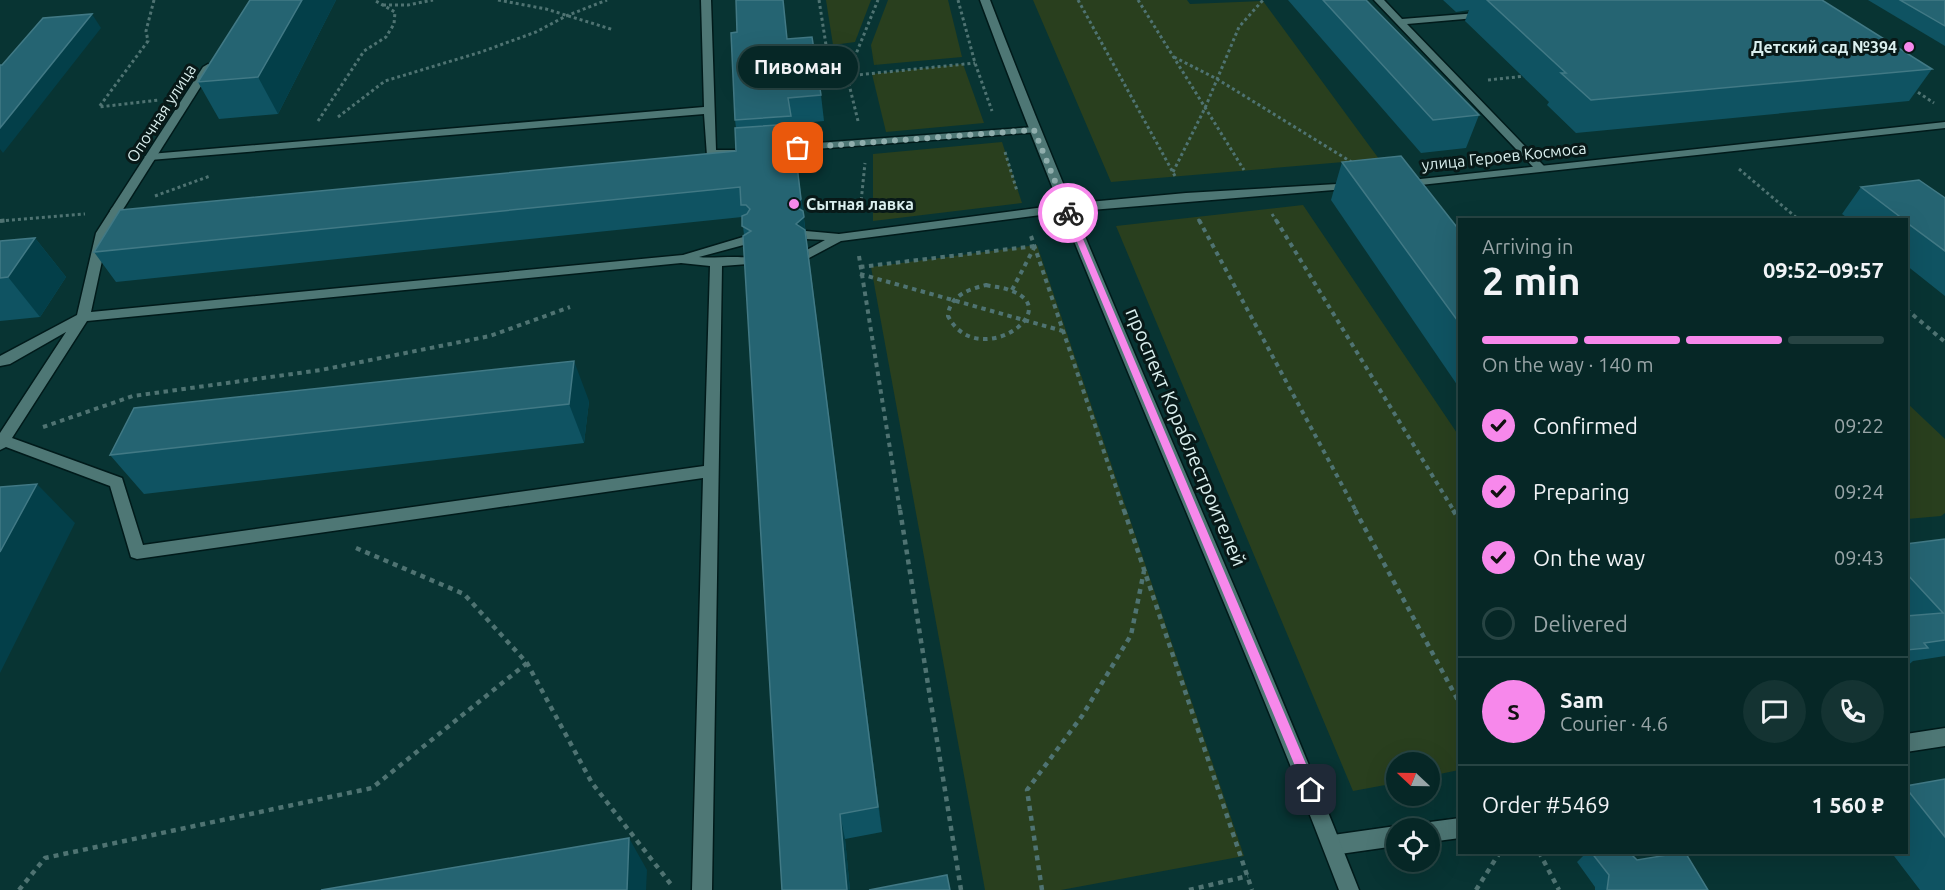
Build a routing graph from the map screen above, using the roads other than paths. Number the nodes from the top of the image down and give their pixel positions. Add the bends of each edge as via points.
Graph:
1 (706, 0) edge
2 (985, 0) edge
3 (1379, 0) edge
4 (1492, 13) dead end
5 (1400, 22) junction
6 (214, 58) edge
7 (709, 110) junction
8 (1945, 125) edge
9 (1034, 130) junction
10 (769, 150) edge
11 (746, 151) edge
12 (150, 157) junction
13 (1540, 168) junction
14 (1387, 184) edge
15 (1364, 186) edge
16 (1066, 208) junction
17 (806, 235) edge
18 (838, 238) junction
19 (747, 240) edge
20 (809, 254) edge
21 (681, 259) junction
22 (748, 260) edge
23 (716, 263) junction
24 (83, 317) junction
25 (0, 361) edge
26 (2, 442) edge
27 (712, 471) junction
28 (1945, 737) edge
29 (1908, 743) edge
30 (1458, 828) edge
31 (1440, 831) edge
32 (1386, 837) edge
33 (1333, 845) junction
34 (702, 890) edge
35 (1349, 890) edge

1 - 7 street
2 - 9 street, проспект Кораблестроителей
3 - 5 street
4 - 5 street
5 - 13 street
6 - 12 street, Опочная улица
7 - 11 street via 711,154
7 - 12 street
8 - 13 street, улица Героев Космоса
9 - 10 street
9 - 16 street, проспект Кораблестроителей
12 - 24 street, Опочная улица via 102,233
13 - 14 street, улица Героев Космоса via 1424,187
15 - 16 street
16 - 18 street
16 - 33 street, проспект Кораблестроителей
17 - 18 street
18 - 20 street
19 - 21 street
21 - 23 street
21 - 24 street
22 - 23 street
23 - 27 street
24 - 25 street
24 - 26 street
26 - 27 street via 117,482 136,552
27 - 34 street
28 - 29 street
30 - 31 street
32 - 33 street
33 - 35 street, проспект Кораблестроителей

